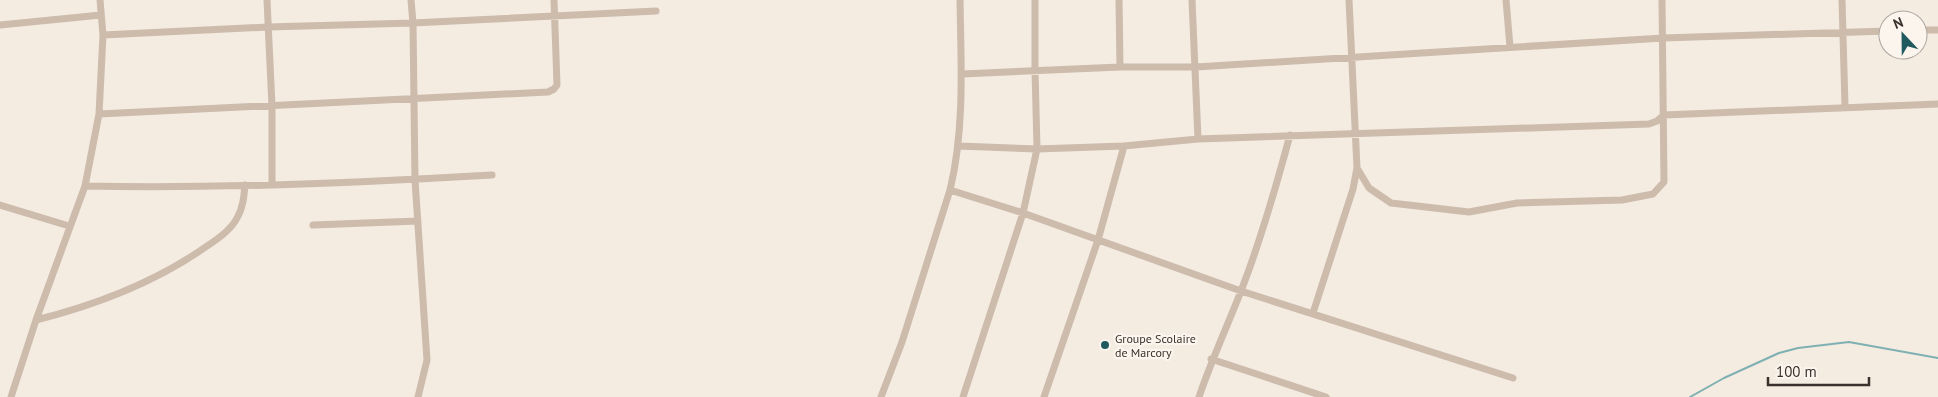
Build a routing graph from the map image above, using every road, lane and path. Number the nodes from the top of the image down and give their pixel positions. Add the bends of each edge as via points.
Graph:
1 (100, 0) edge
2 (267, 0) edge
3 (410, 0) edge
4 (554, 0) edge
5 (960, 0) edge
6 (1035, 0) edge
7 (1119, 0) edge
8 (1192, 0) edge
9 (1349, 0) edge
10 (1506, 0) edge
11 (1662, 0) edge
12 (1842, 0) edge
13 (656, 10) dead end
14 (101, 15) junction
15 (555, 15) junction
16 (413, 23) junction
17 (0, 25) edge
18 (268, 27) junction
19 (1878, 31) edge
20 (1843, 32) junction
21 (102, 35) junction
22 (1663, 38) junction
23 (1510, 47) junction
24 (1352, 58) junction
25 (1196, 66) junction
26 (1120, 67) junction
27 (1035, 70) junction
28 (962, 74) junction
29 (414, 99) junction
30 (1938, 104) edge
31 (272, 106) junction
32 (1845, 106) junction
33 (99, 114) junction
34 (1664, 115) junction
35 (1355, 133) junction
36 (1290, 135) junction
37 (1198, 139) junction
38 (958, 146) junction
39 (1124, 146) junction
40 (1037, 149) junction
41 (1357, 168) junction
42 (492, 175) dead end
43 (415, 180) junction
44 (272, 184) junction
45 (245, 185) junction
46 (85, 186) junction
47 (950, 190) junction
48 (0, 205) edge
49 (1023, 213) junction
50 (418, 221) junction
51 (312, 225) dead end
52 (69, 226) junction
53 (1098, 240) junction
54 (1241, 291) junction
55 (1312, 313) junction
56 (36, 320) junction
57 (1211, 359) junction
58 (1514, 378) dead end
59 (11, 397) edge
60 (418, 397) edge
61 (881, 397) edge
62 (962, 397) edge
63 (1044, 397) edge
64 (1199, 397) edge
65 (1326, 397) edge

1 - 14 street
2 - 18 street
3 - 16 street
4 - 15 street
5 - 28 street
6 - 27 street
7 - 26 street
8 - 25 street
9 - 24 street
10 - 23 street
11 - 22 street
12 - 20 street
13 - 15 street
14 - 17 street
14 - 21 street
15 - 16 street
15 - 29 street via 558,85 554,89 548,92
16 - 18 street
16 - 29 street
18 - 21 street
18 - 31 street
19 - 20 street
20 - 22 street
20 - 32 street
21 - 33 street
22 - 23 street
22 - 34 street
23 - 24 street
24 - 25 street
24 - 35 street
25 - 26 street
25 - 37 street
26 - 27 street
27 - 28 street
27 - 40 street
28 - 38 street
29 - 31 street
29 - 43 street
30 - 32 street
31 - 33 street
31 - 44 street
32 - 34 street
33 - 46 street
34 - 35 street via 1649,124
34 - 41 street via 1664,182 1653,194 1622,200 1517,203 1469,212 1391,203 1369,188
35 - 36 street
35 - 41 street
36 - 37 street
36 - 54 street via 1275,192
37 - 39 street
38 - 40 street
38 - 47 street
39 - 40 street
39 - 53 street
40 - 49 street
41 - 55 street via 1354,189
42 - 43 street
43 - 44 street
43 - 50 street
44 - 45 street
45 - 46 street
45 - 56 street via 238,218 231,227 185,262 78,309
46 - 52 street
47 - 49 street
47 - 61 street via 902,342
48 - 52 street
49 - 53 street
49 - 62 street
50 - 51 street
50 - 60 street via 428,360
52 - 56 street
53 - 54 street
53 - 63 street
54 - 55 street
54 - 57 street
55 - 58 street
56 - 59 street
57 - 64 street
57 - 65 street

